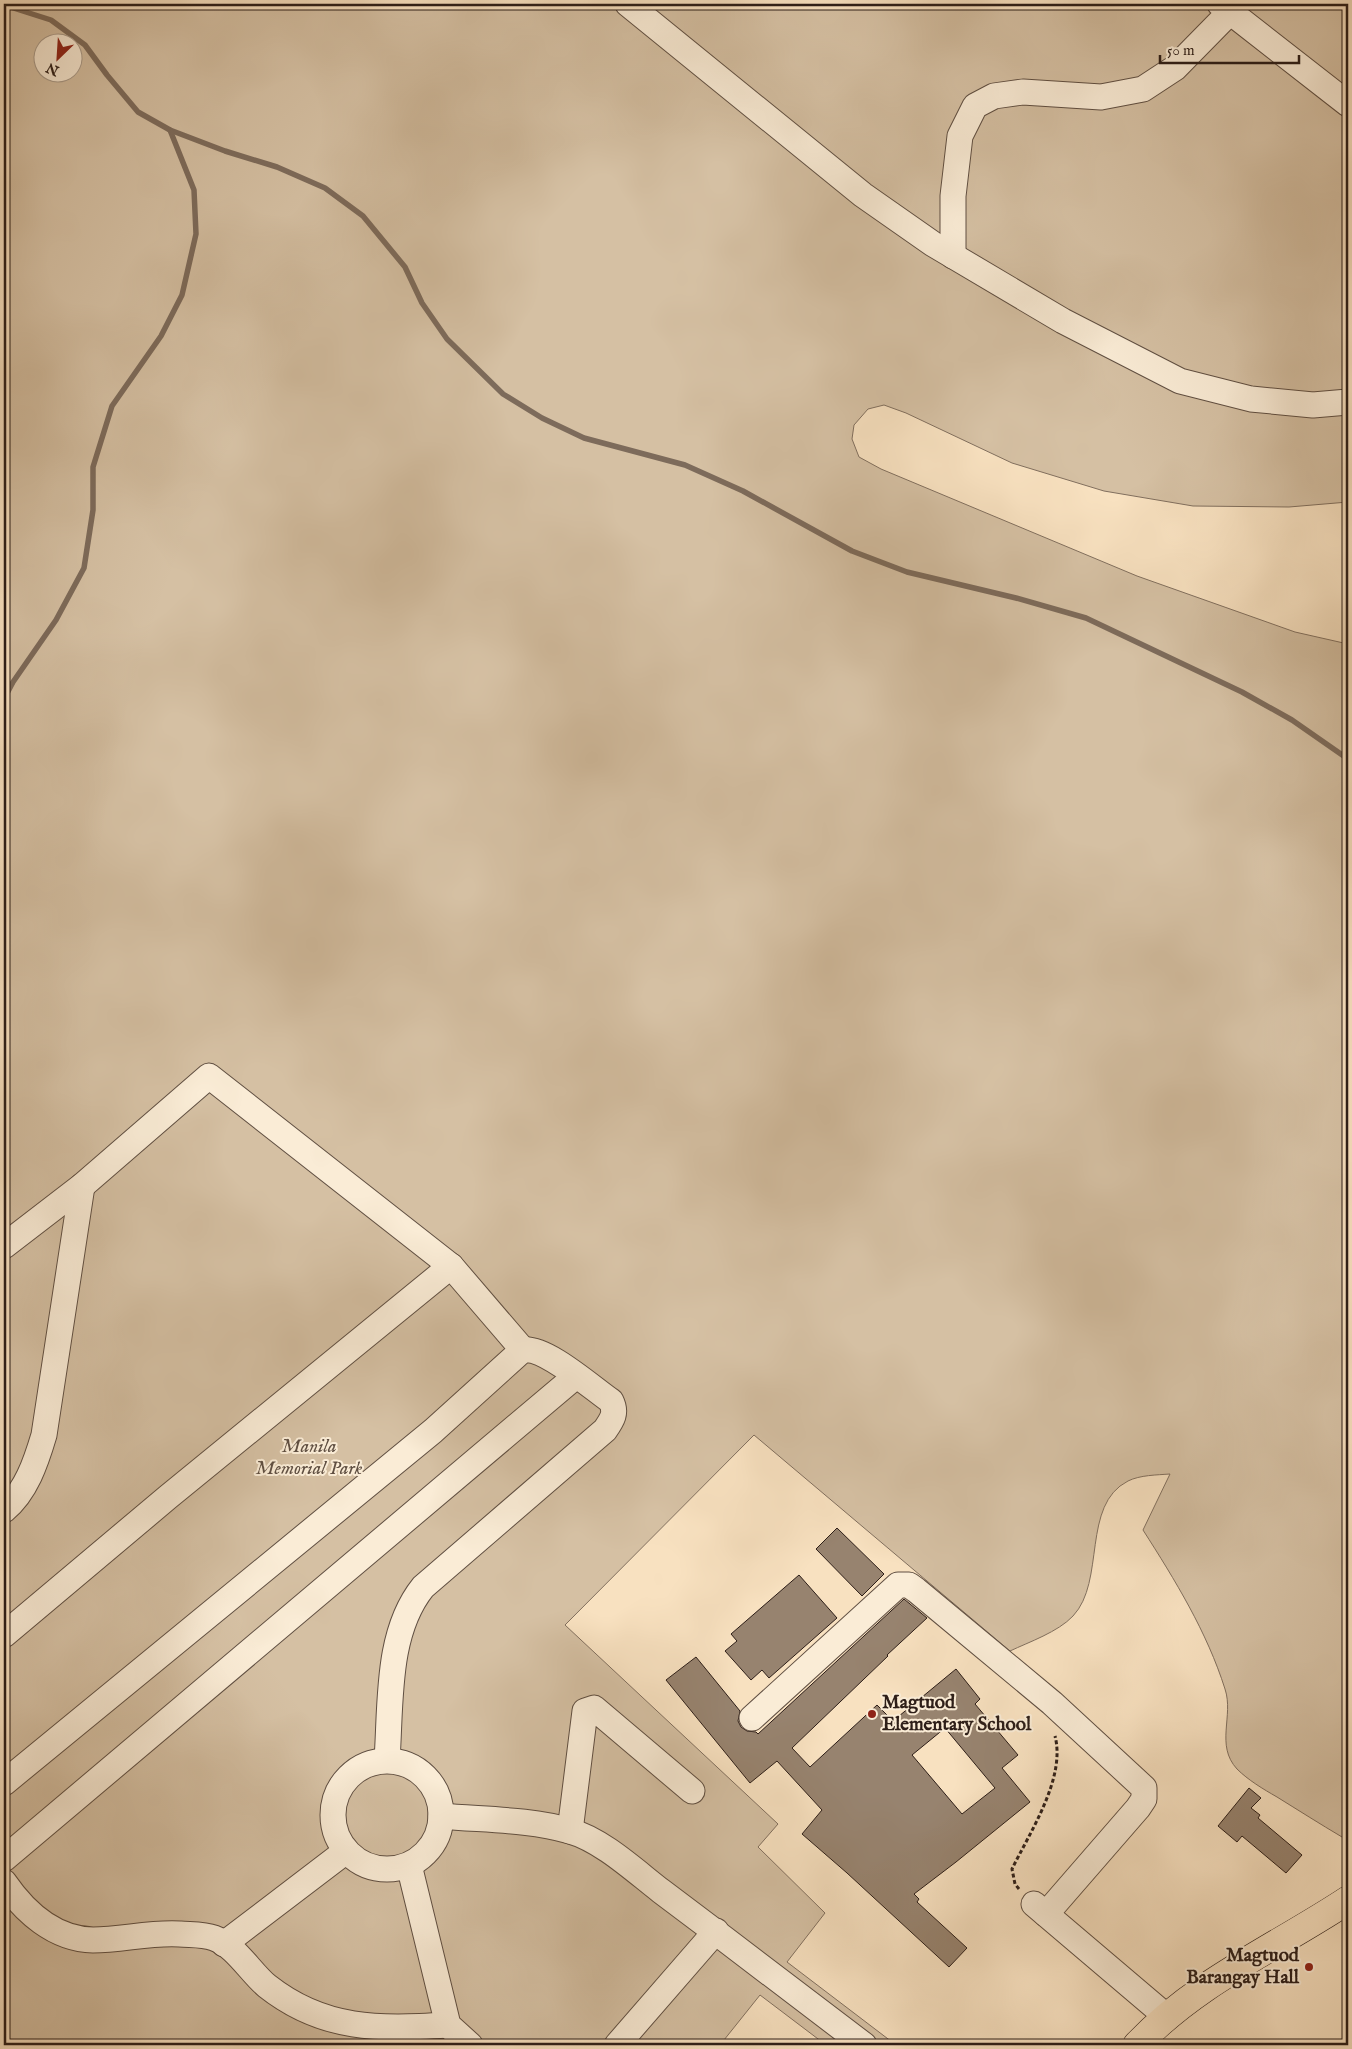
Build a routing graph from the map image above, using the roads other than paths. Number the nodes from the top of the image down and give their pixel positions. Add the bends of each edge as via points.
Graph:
1 (628, 4) edge
2 (1225, 8) edge
3 (1348, 104) edge
4 (953, 256) junction
5 (1348, 402) edge
6 (82, 1186) junction
7 (4, 1246) edge
8 (451, 1266) junction
9 (524, 1350) junction
10 (576, 1376) junction
11 (4, 1510) edge
12 (4, 1635) edge
13 (752, 1718) dead end
14 (388, 1760) junction
15 (4, 1783) edge
16 (692, 1791) dead end
17 (441, 1816) junction
18 (570, 1831) junction
19 (346, 1850) junction
20 (4, 1859) edge
21 (409, 1865) junction
22 (4, 1882) edge
23 (1348, 1900) edge
24 (716, 1931) junction
25 (224, 1944) junction
26 (1166, 2017) junction
27 (448, 2025) junction
28 (470, 2045) edge
29 (617, 2045) edge
30 (864, 2045) edge
31 (1137, 2045) edge

1 - 4 street via 863,195
2 - 3 street
2 - 4 street via 1175,68 1143,89 1101,97 1023,92 994,96 975,106 960,136 953,196
4 - 5 street via 1063,321 1180,381 1251,400 1313,405
6 - 7 street
6 - 8 street via 209,1076
6 - 11 street via 44,1435 34,1468
8 - 9 street
8 - 12 street
9 - 10 street via 535,1350 550,1357
9 - 15 street via 433,1431
10 - 14 street via 611,1401 614,1407 611,1421 605,1430 423,1587 413,1600 398,1634 395,1652
10 - 20 street
13 - 26 street via 898,1585 909,1585 916,1590 1052,1704 1144,1788 1144,1798 1138,1808 1040,1909
14 - 17 street via 409,1765 426,1777 438,1795
14 - 19 street via 355,1770 340,1786 332,1819 339,1841
16 - 18 street via 594,1708 585,1711
17 - 18 street via 532,1824
17 - 21 street via 432,1845
18 - 24 street via 609,1852
19 - 21 street via 354,1858 375,1868
19 - 25 street
21 - 27 street
22 - 25 street via 23,1908 45,1925 70,1936 92,1940 166,1933 213,1938
23 - 26 main road via 1230,1970
24 - 29 street
24 - 30 street
25 - 27 street via 266,1985 290,2003 320,2016 367,2027
26 - 31 main road
27 - 28 street

